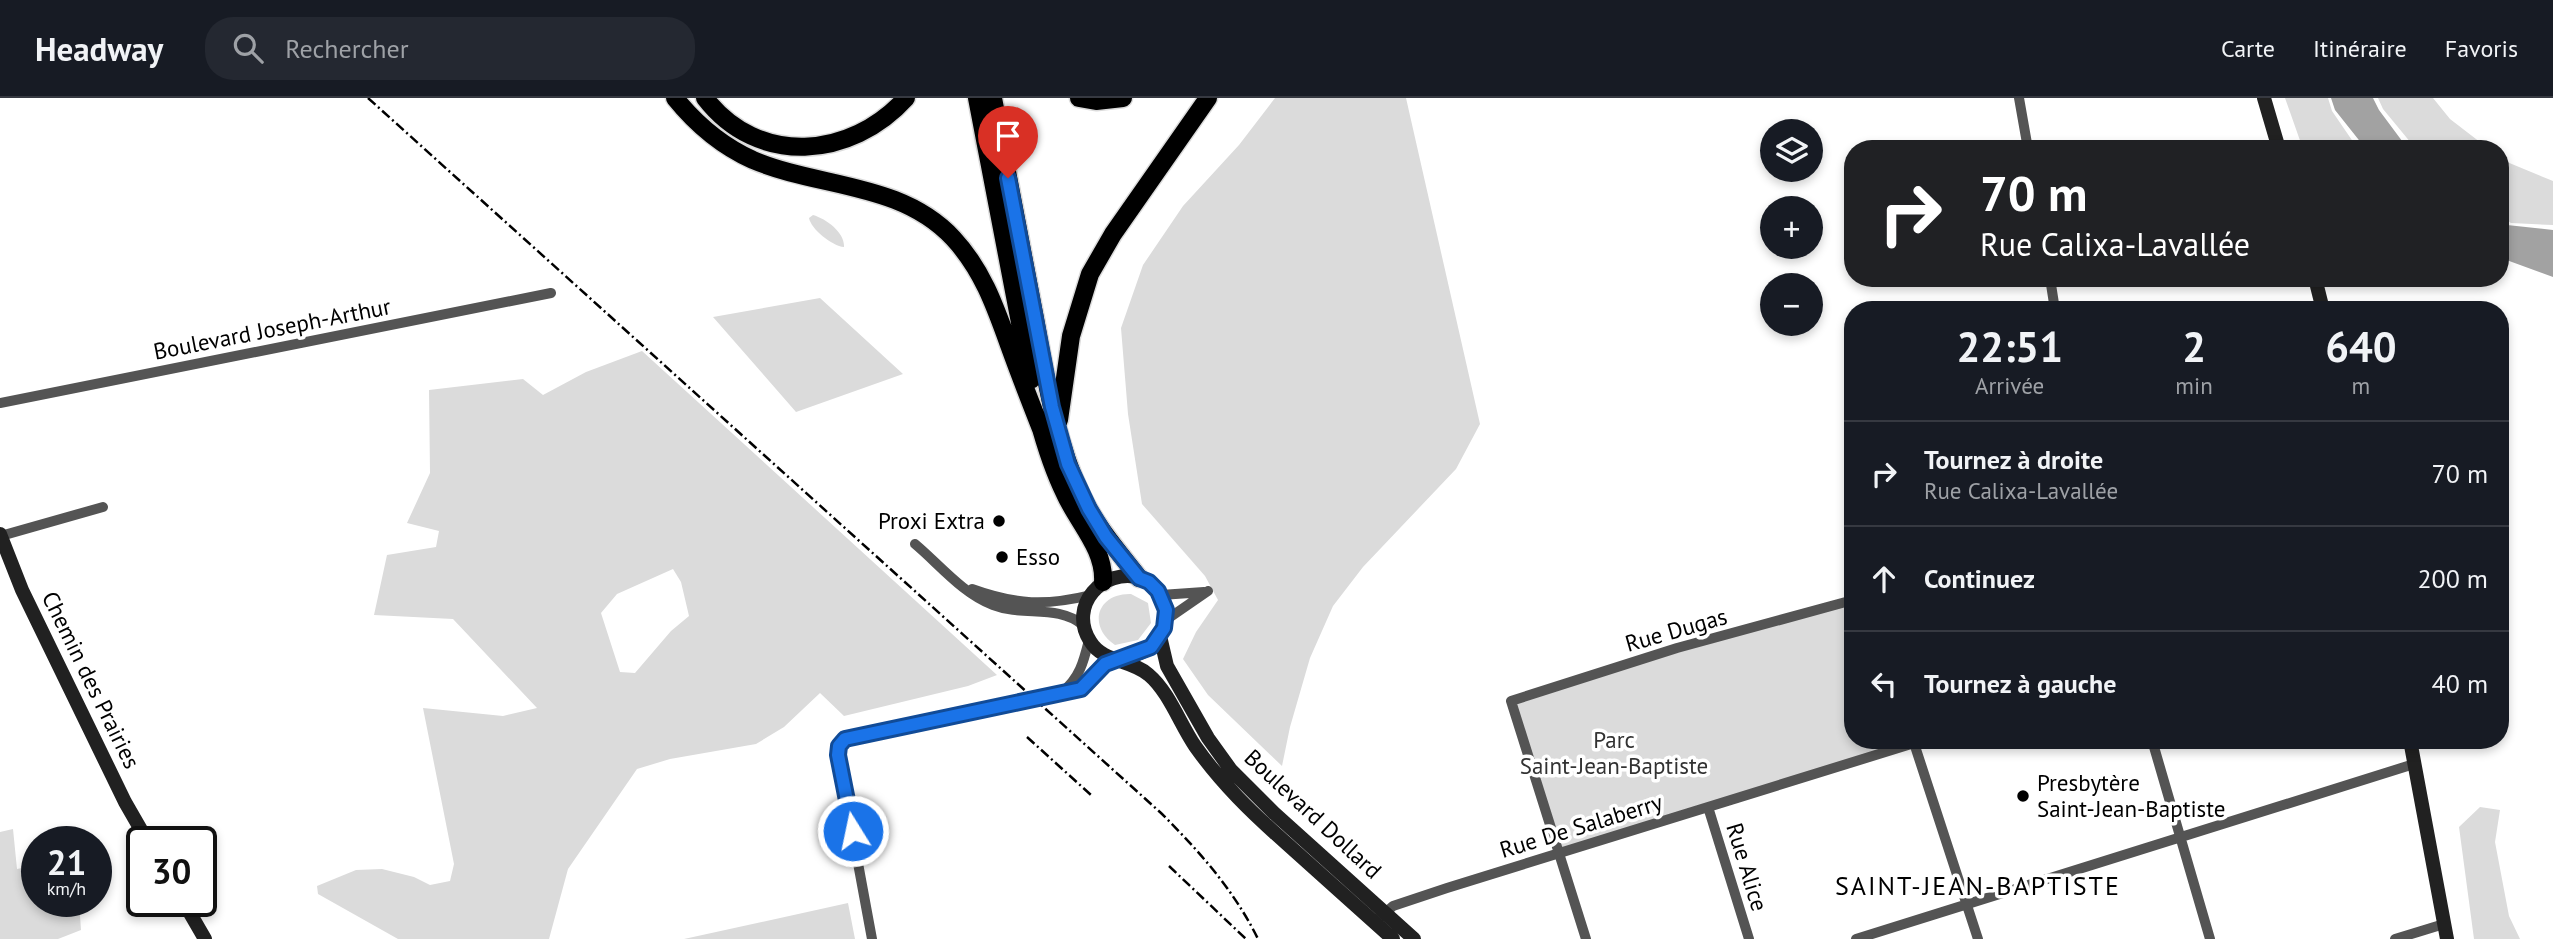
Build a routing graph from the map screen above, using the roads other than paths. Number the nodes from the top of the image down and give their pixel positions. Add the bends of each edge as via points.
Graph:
1 (675, 98) edge
2 (705, 98) edge
3 (906, 98) edge
4 (977, 98) edge
5 (993, 98) edge
6 (1079, 98) edge
7 (1123, 98) edge
8 (1208, 98) edge
9 (2019, 98) edge
10 (2264, 98) edge
11 (2026, 140) edge
12 (2277, 140) edge
13 (551, 293) dead end
14 (0, 403) edge
15 (1049, 430) junction
16 (103, 507) dead end
17 (0, 535) edge
18 (915, 544) dead end
19 (1139, 578) junction
20 (962, 584) junction
21 (1097, 588) junction
22 (1161, 594) junction
23 (1844, 602) edge
24 (1166, 620) junction
25 (1083, 625) junction
26 (1160, 636) junction
27 (1088, 640) junction
28 (1115, 660) junction
29 (1059, 694) junction
30 (1892, 749) edge
31 (1919, 749) edge
32 (2155, 749) edge
33 (2412, 749) edge
34 (2414, 764) junction
35 (1708, 807) junction
36 (139, 826) edge
37 (2180, 837) junction
38 (1559, 853) junction
39 (1966, 904) junction
40 (192, 917) edge
41 (1379, 917) junction
42 (2444, 924) junction
43 (205, 939) edge
44 (872, 939) edge
45 (1393, 939) edge
46 (1414, 939) edge
47 (1586, 939) edge
48 (1749, 939) edge
49 (1856, 939) edge
50 (1978, 939) edge
51 (2210, 939) edge
52 (2395, 939) edge
53 (2447, 939) edge

1 - 15 highway via 704,128 744,155 898,201 947,232 989,292
2 - 3 highway via 726,120 756,138 807,147 859,135
4 - 15 highway
5 - 15 highway
6 - 7 highway
8 - 15 highway via 1090,274
9 - 11 street
10 - 12 main road
13 - 14 street, Boulevard Joseph-Arthur
15 - 19 highway via 1094,519
15 - 21 highway via 1064,494 1102,560
16 - 17 street
17 - 36 main road, Chemin des Prairies via 34,615
18 - 20 street
19 - 21 main road via 1114,576
19 - 22 main road
20 - 21 street via 1022,603 1052,603
20 - 25 street via 997,607 1059,612
21 - 25 main road via 1085,607
22 - 24 main road
22 - 24 street via 1208,591
23 - 38 street, Rue Dugas via 1677,648 1511,701
24 - 26 main road
25 - 27 main road
26 - 28 main road via 1146,650
26 - 41 main road, Boulevard Dollard via 1167,666 1225,762
27 - 28 main road via 1099,653
27 - 29 street via 1078,674
28 - 29 street via 1101,667 1085,687
28 - 41 main road, Boulevard Dollard via 1153,679 1193,743 1236,797
29 - 44 street via 851,737 841,743 838,755
30 - 35 street, Rue De Salaberry
31 - 39 street
32 - 37 street
33 - 34 main road
34 - 37 street
34 - 42 main road
35 - 38 street, Rue De Salaberry
35 - 48 street, Rue Alice
37 - 39 street
37 - 51 street
38 - 41 street, Rue De Salaberry via 1393,906
38 - 47 street
39 - 49 street
39 - 50 street
40 - 43 main road
41 - 45 main road, Boulevard Dollard
41 - 46 main road, Boulevard Dollard
42 - 52 street
42 - 53 main road

